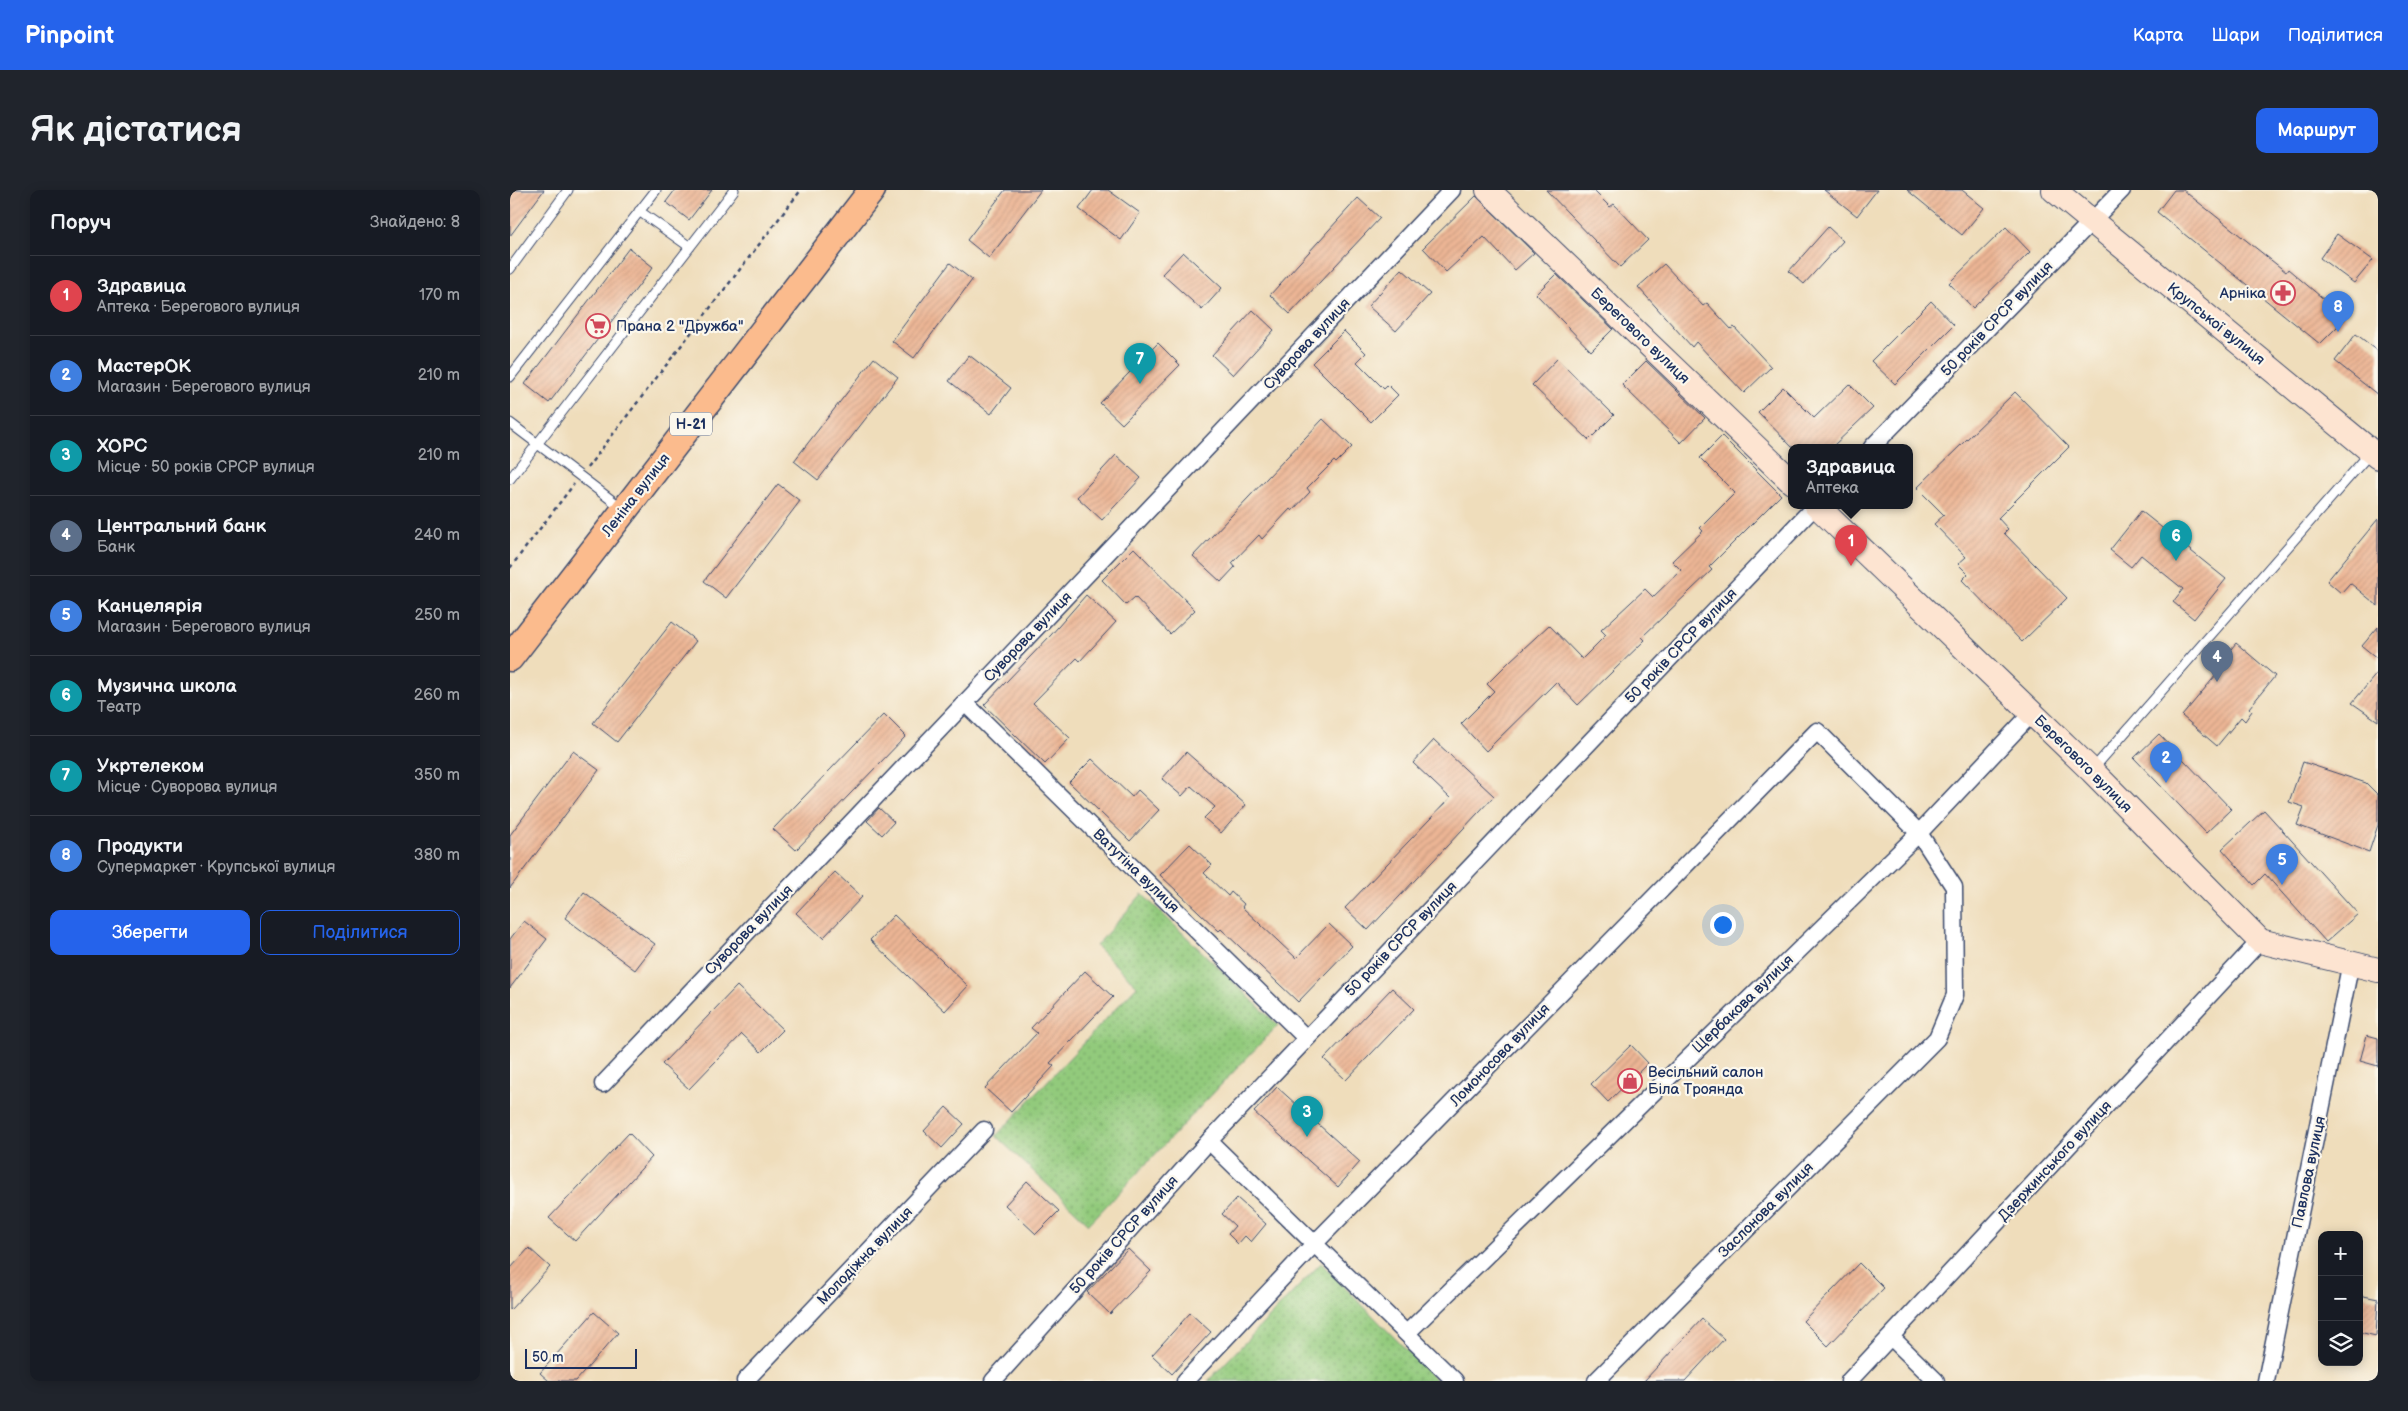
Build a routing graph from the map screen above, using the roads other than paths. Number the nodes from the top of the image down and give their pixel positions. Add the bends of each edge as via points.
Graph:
1 (568, 190) edge
2 (656, 190) edge
3 (734, 190) edge
4 (872, 190) edge
5 (1452, 190) edge
6 (1488, 190) edge
7 (2054, 190) edge
8 (2122, 190) edge
9 (639, 212) junction
10 (2092, 221) junction
11 (690, 247) junction
12 (510, 269) edge
13 (510, 378) edge
14 (510, 423) edge
15 (538, 444) junction
16 (1875, 444) edge
17 (2375, 455) edge
18 (1788, 478) edge
19 (510, 479) edge
20 (1812, 509) edge
21 (1820, 509) edge
22 (624, 510) junction
23 (510, 658) edge
24 (965, 703) junction
25 (2032, 713) junction
26 (2092, 771) junction
27 (1919, 833) junction
28 (2260, 941) junction
29 (2352, 962) junction
30 (2378, 970) edge
31 (1306, 1038) junction
32 (603, 1084) dead end
33 (984, 1130) dead end
34 (1209, 1141) junction
35 (1316, 1244) junction
36 (1407, 1332) junction
37 (1891, 1337) junction
38 (745, 1381) edge
39 (993, 1381) edge
40 (1185, 1381) edge
41 (1455, 1381) edge
42 (1596, 1381) edge
43 (1849, 1381) edge
44 (1936, 1381) edge
45 (2266, 1381) edge

1 - 12 lane
2 - 9 lane
3 - 11 lane
4 - 22 main road, Леніна вулиця / Н-21
5 - 24 street, Суворова вулиця
6 - 18 street, Берегового вулиця
7 - 10 street, Крупської вулиця
8 - 10 street, 50 років СРСР вулиця
9 - 11 lane
9 - 13 lane
10 - 16 street, 50 років СРСР вулиця
10 - 17 street, Крупської вулиця
11 - 15 lane
14 - 15 lane
15 - 19 lane
15 - 22 lane
17 - 26 lane
20 - 31 street, 50 років СРСР вулиця
21 - 25 street, Берегового вулиця
22 - 23 main road, Леніна вулиця / Н-21
24 - 31 street, Ватутіна вулиця
24 - 32 street, Суворова вулиця
25 - 26 street, Берегового вулиця
25 - 27 street, Щербакова вулиця
26 - 28 street, Берегового вулиця
27 - 35 street, Ломоносова вулиця via 1816,731
27 - 36 street, Щербакова вулиця
27 - 42 street, Заслонова вулиця via 1954,887 1955,995 1937,1038
28 - 29 street
28 - 37 street, Дзержинського вулиця
29 - 30 street
29 - 45 street, Павлова вулиця
31 - 34 street, 50 років СРСР вулиця
33 - 38 street, Молодіжна вулиця
34 - 35 street
34 - 39 street, 50 років СРСР вулиця
35 - 36 street
35 - 40 street, Ломоносова вулиця
36 - 41 street
37 - 43 street, Дзержинського вулиця
37 - 44 street

